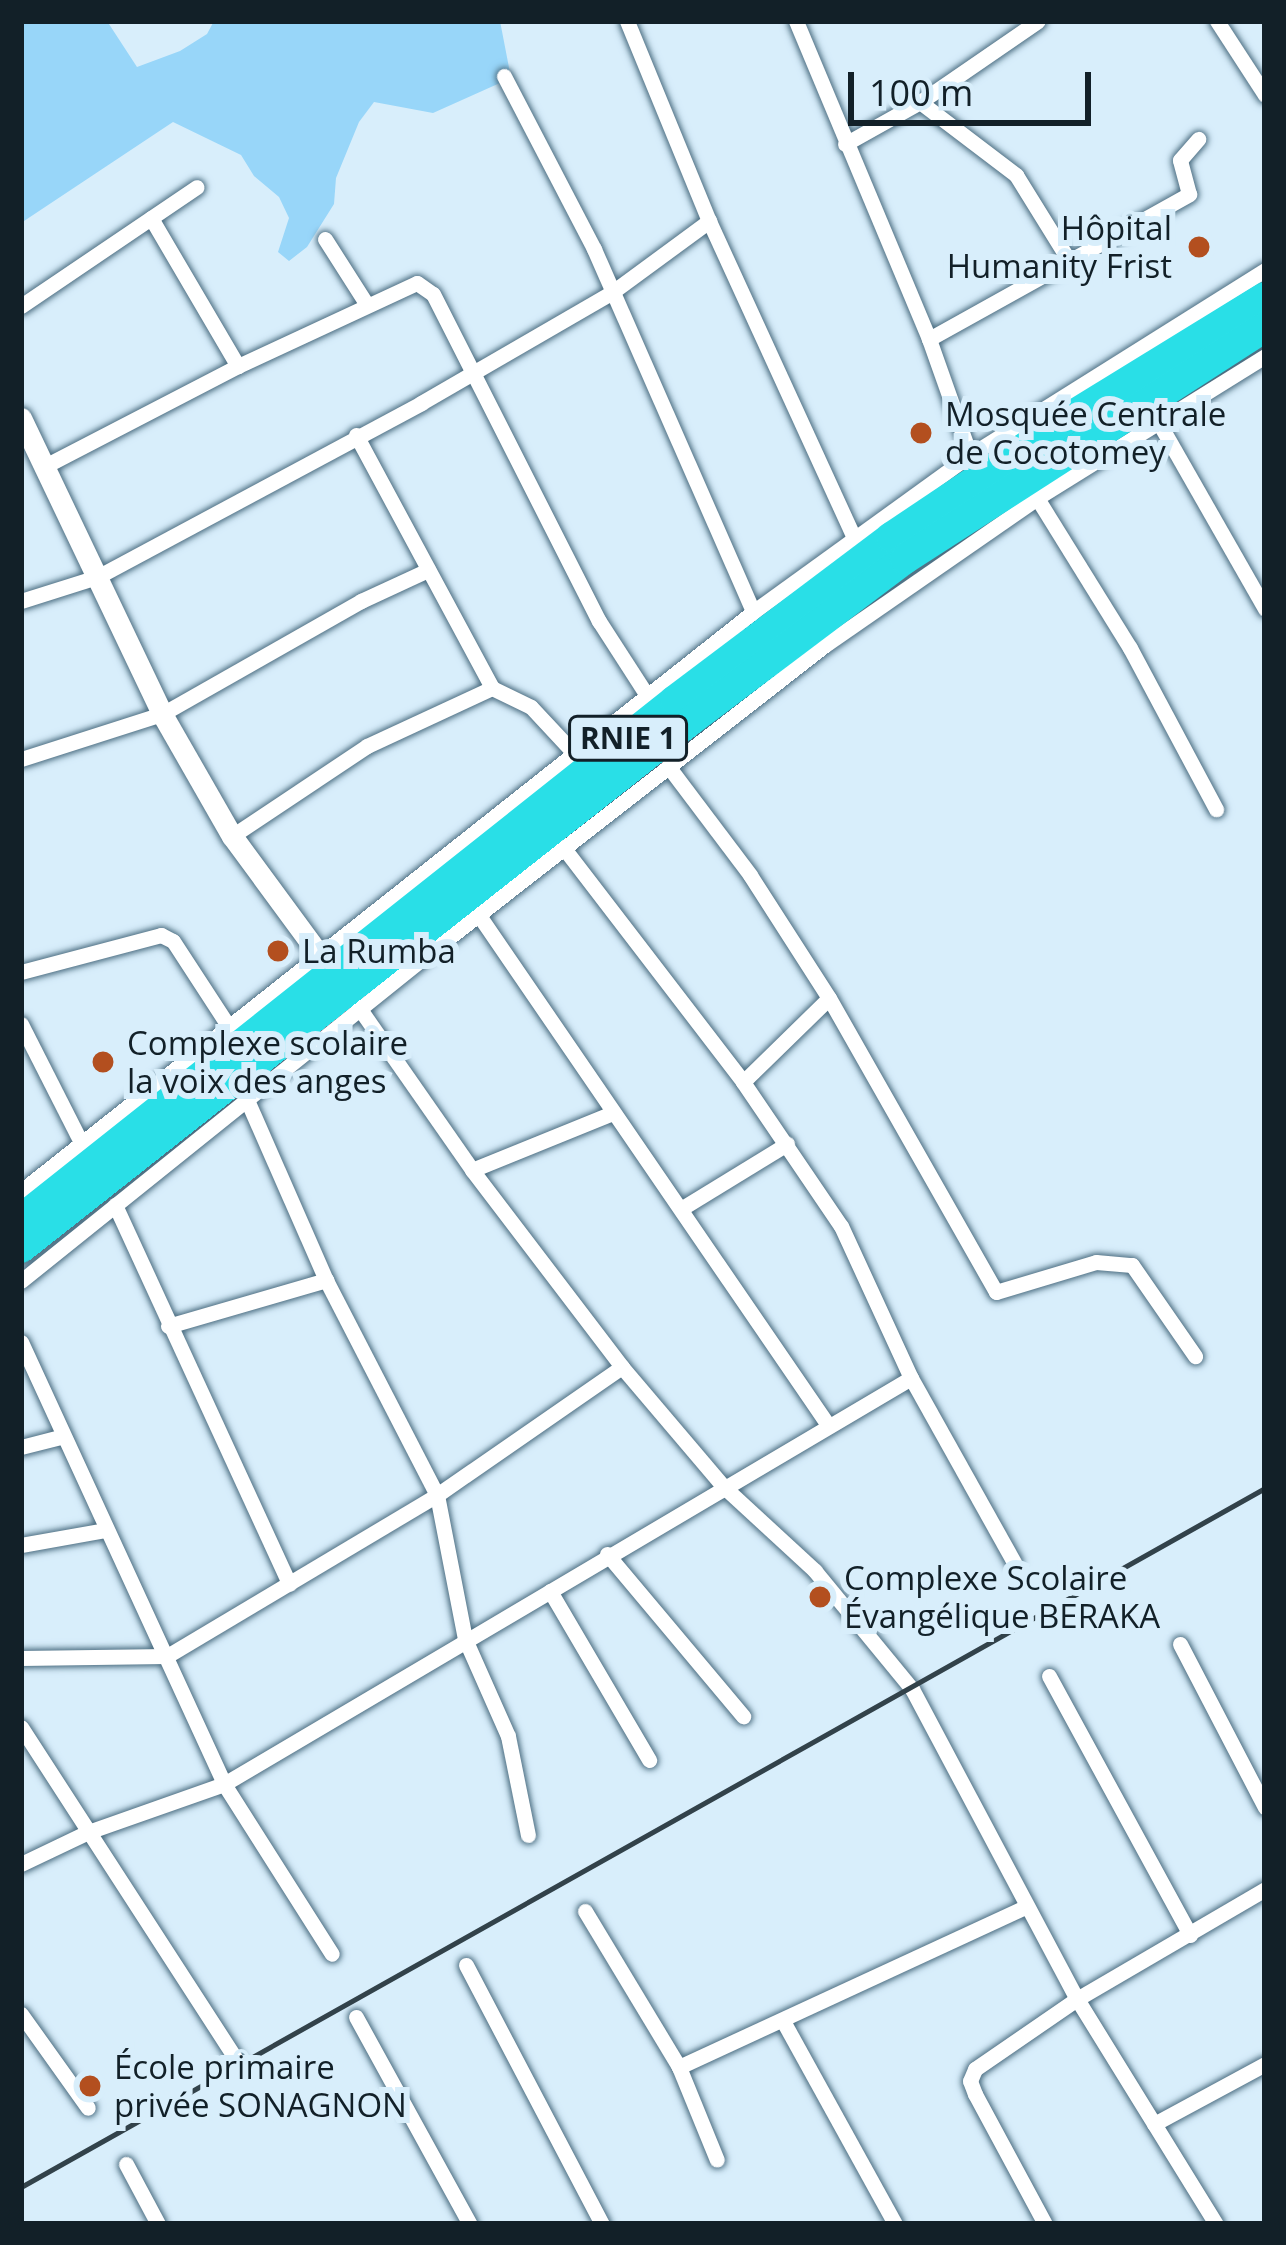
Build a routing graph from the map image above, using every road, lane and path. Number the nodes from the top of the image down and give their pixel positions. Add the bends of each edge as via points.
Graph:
1 (627, 21) edge
2 (1038, 21) edge
3 (800, 22) edge
4 (1222, 23) edge
5 (504, 76) dead end
6 (1265, 95) edge
7 (920, 103) junction
8 (1198, 139) dead end
9 (845, 144) junction
10 (197, 187) dead end
11 (151, 218) junction
12 (709, 220) junction
13 (325, 239) dead end
14 (1070, 262) junction
15 (1265, 270) edge
16 (611, 293) junction
17 (1265, 297) edge
18 (367, 304) junction
19 (21, 306) edge
20 (1265, 327) edge
21 (929, 339) junction
22 (1263, 361) edge
23 (238, 366) junction
24 (474, 370) junction
25 (21, 418) edge
26 (1159, 424) junction
27 (356, 435) junction
28 (970, 455) junction
29 (45, 466) junction
30 (1037, 498) junction
31 (854, 538) junction
32 (428, 570) junction
33 (98, 578) junction
34 (21, 601) edge
35 (1265, 609) edge
36 (754, 612) junction
37 (492, 688) junction
38 (646, 694) junction
39 (162, 714) junction
40 (572, 752) junction
41 (21, 759) edge
42 (668, 766) junction
43 (1216, 808) dead end
44 (232, 836) junction
45 (563, 847) junction
46 (478, 914) junction
47 (21, 972) edge
48 (340, 984) junction
49 (829, 998) junction
50 (229, 1027) junction
51 (22, 1031) edge
52 (743, 1082) junction
53 (247, 1100) junction
54 (610, 1114) junction
55 (82, 1144) junction
56 (787, 1144) junction
57 (472, 1170) junction
58 (21, 1191) edge
59 (115, 1205) junction
60 (684, 1207) junction
61 (21, 1220) edge
62 (21, 1248) edge
63 (21, 1280) edge
64 (326, 1280) junction
65 (168, 1326) junction
66 (21, 1342) edge
67 (1195, 1356) dead end
68 (622, 1367) junction
69 (911, 1378) junction
70 (828, 1425) junction
71 (64, 1436) junction
72 (21, 1447) edge
73 (723, 1486) junction
74 (436, 1495) junction
75 (105, 1530) junction
76 (21, 1545) edge
77 (608, 1554) junction
78 (1014, 1562) dead end
79 (289, 1584) junction
80 (550, 1591) junction
81 (465, 1639) junction
82 (1180, 1644) dead end
83 (167, 1656) junction
84 (21, 1658) edge
85 (1049, 1676) dead end
86 (743, 1716) dead end
87 (21, 1727) edge
88 (650, 1760) dead end
89 (224, 1784) junction
90 (1265, 1807) edge
91 (88, 1832) junction
92 (528, 1835) dead end
93 (21, 1864) edge
94 (1265, 1889) edge
95 (1024, 1907) junction
96 (585, 1911) dead end
97 (1190, 1935) junction
98 (332, 1954) dead end
99 (466, 1965) dead end
100 (1076, 2000) junction
101 (21, 2014) edge
102 (356, 2017) dead end
103 (783, 2021) junction
104 (239, 2064) dead end
105 (1265, 2064) edge
106 (679, 2067) junction
107 (88, 2108) dead end
108 (1154, 2124) junction
109 (717, 2160) dead end
110 (126, 2164) dead end
111 (158, 2224) edge
112 (470, 2224) edge
113 (602, 2224) edge
114 (895, 2224) edge
115 (1045, 2224) edge
116 (1216, 2224) edge

1 - 12 street
2 - 7 street
3 - 9 street
4 - 6 street
5 - 16 street
7 - 9 street
7 - 14 street via 1016,175
8 - 14 street via 1180,160 1189,194
9 - 21 street
10 - 11 street
11 - 19 street
11 - 23 street
12 - 16 street
12 - 31 street
13 - 18 street
14 - 21 street
15 - 28 street
16 - 24 street
16 - 36 street
17 - 48 highway, RNIE 1 via 891,537 676,700
18 - 23 street
18 - 24 street via 418,283 433,294
20 - 48 highway, RNIE 1 via 905,559
21 - 28 street
22 - 26 street
23 - 29 street
24 - 27 street
24 - 38 street via 599,621
25 - 29 main road
26 - 30 street
26 - 35 street
27 - 32 street
27 - 33 street
28 - 31 street
29 - 33 main road
30 - 42 street via 890,597
30 - 43 street
31 - 36 street
32 - 37 street
32 - 39 street
33 - 34 street
33 - 39 main road
36 - 38 street
37 - 40 street via 531,707
37 - 44 street via 367,746
38 - 40 street
39 - 41 street
39 - 44 main road
40 - 48 street
42 - 45 street
42 - 49 street
44 - 48 main road
45 - 46 street
45 - 52 street
46 - 48 street
46 - 54 street
47 - 50 street via 161,935
48 - 50 street
48 - 53 street
48 - 57 street
48 - 61 highway, RNIE 1
48 - 62 highway, RNIE 1
49 - 52 street
49 - 67 street via 996,1292 1096,1262 1132,1265
50 - 55 street
51 - 55 street
52 - 56 street
53 - 59 street
53 - 64 street
54 - 57 street
54 - 60 street
55 - 58 street
56 - 60 street
56 - 69 street via 842,1226
57 - 68 street
59 - 63 street
59 - 65 street
60 - 70 street
64 - 65 street
64 - 74 street
65 - 79 street
66 - 71 street
68 - 73 street
68 - 74 street
69 - 70 street
69 - 78 street
70 - 73 street
71 - 72 street
71 - 75 street
73 - 77 street
73 - 95 street via 815,1571 912,1688
74 - 79 street
74 - 81 street
75 - 76 street
75 - 83 street
77 - 80 street
77 - 86 street
79 - 83 street
80 - 81 street
80 - 88 street
81 - 89 street
81 - 92 street via 508,1736
82 - 90 street
83 - 84 street
83 - 89 street
85 - 97 street
87 - 91 street
89 - 91 street
89 - 98 street
91 - 93 street
91 - 104 street
94 - 97 street
95 - 100 street
95 - 103 street
96 - 106 street
97 - 100 street
99 - 113 street
100 - 108 street
100 - 115 street via 975,2069 970,2081
101 - 107 street
102 - 112 street
103 - 106 street
103 - 114 street
105 - 108 street
106 - 109 street
108 - 116 street
110 - 111 street

